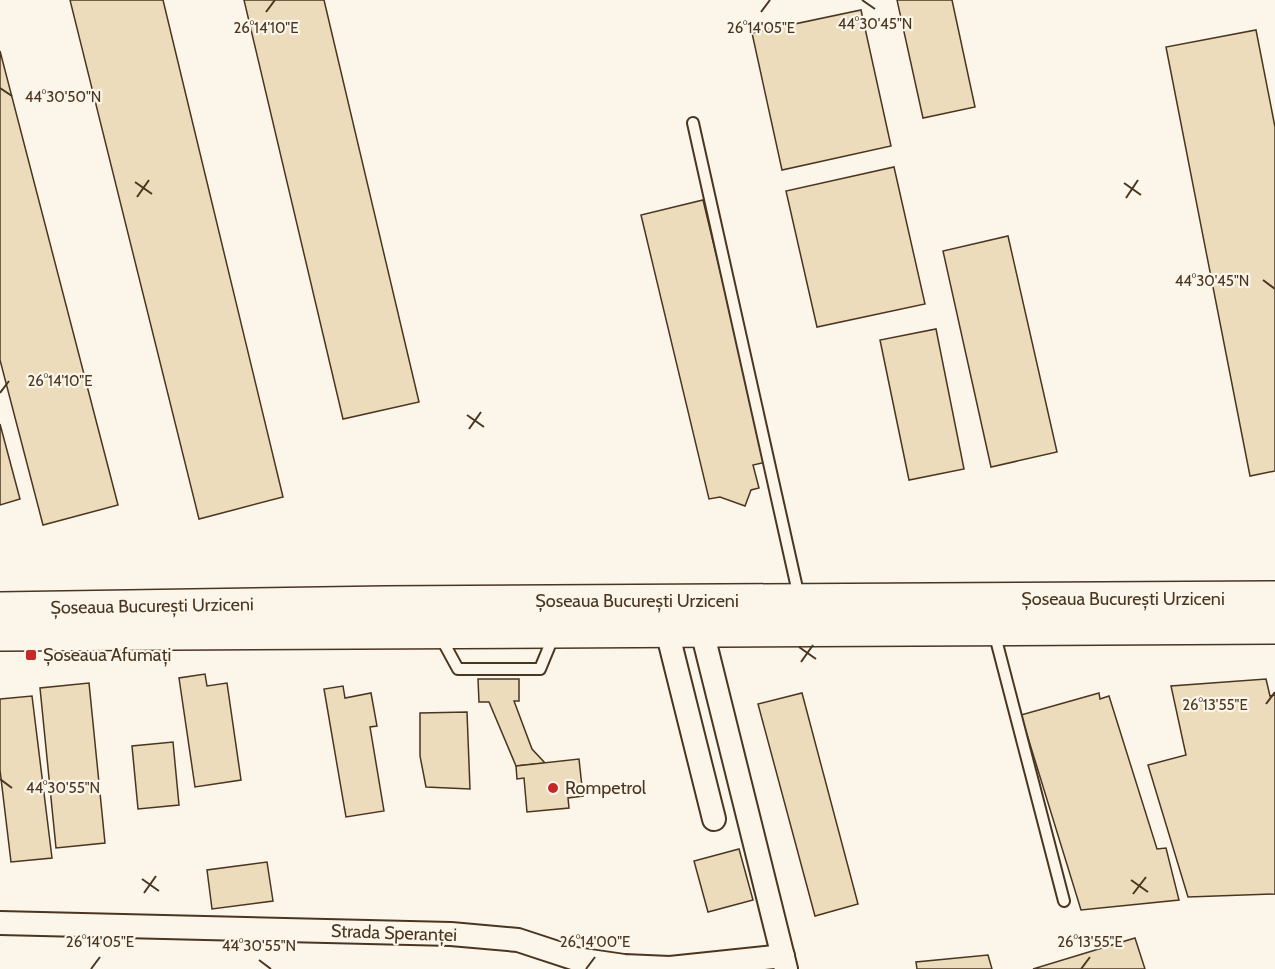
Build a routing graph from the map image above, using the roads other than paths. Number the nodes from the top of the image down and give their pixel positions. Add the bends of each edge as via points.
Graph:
1 (693, 123) dead end
2 (1275, 598) edge
3 (800, 601) junction
4 (0, 609) edge
5 (1275, 627) edge
6 (993, 629) junction
7 (666, 631) junction
8 (702, 631) junction
9 (0, 634) edge
10 (714, 819) dead end
11 (1064, 901) dead end
12 (0, 923) edge
13 (784, 963) edge
14 (577, 964) edge

1 - 3 lane
2 - 3 highway, Șoseaua București Urziceni
3 - 4 highway, Șoseaua București Urziceni
5 - 6 highway, Șoseaua București Urziceni
6 - 8 highway, Șoseaua București Urziceni
6 - 11 lane
7 - 8 highway, Șoseaua București Urziceni
7 - 9 highway, Șoseaua București Urziceni
7 - 10 street
8 - 13 street
12 - 14 street, Strada Speranței via 451,934 518,940
13 - 14 street, Strada Speranței via 670,968

